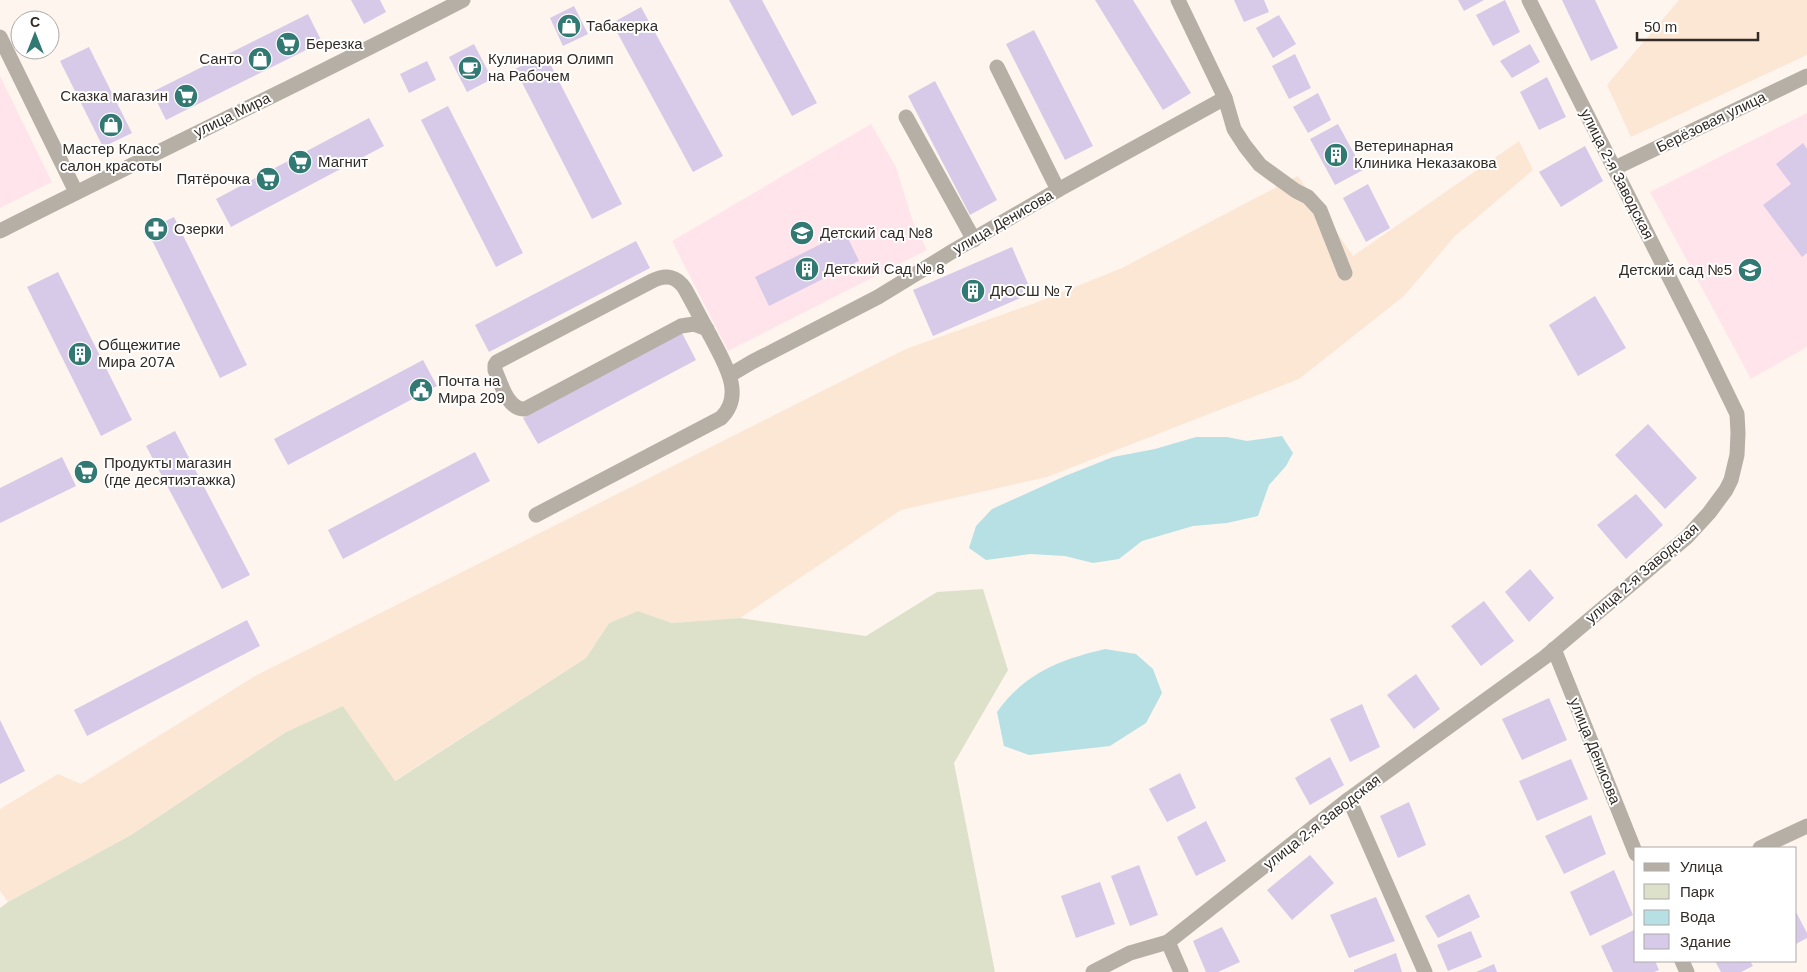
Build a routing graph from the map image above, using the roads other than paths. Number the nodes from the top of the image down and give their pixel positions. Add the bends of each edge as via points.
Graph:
1 (463, 0) edge
2 (1178, 0) edge
3 (1529, 0) edge
4 (0, 37) edge
5 (997, 67) dead end
6 (1807, 76) edge
7 (1225, 98) junction
8 (906, 117) dead end
9 (1615, 168) junction
10 (1058, 190) junction
11 (76, 192) junction
12 (0, 231) edge
13 (974, 240) junction
14 (1345, 273) dead end
15 (692, 302) junction
16 (681, 326) junction
17 (707, 329) junction
18 (730, 375) junction
19 (536, 515) dead end
20 (1554, 649) junction
21 (1349, 799) junction
22 (1807, 826) edge
23 (1762, 847) edge
24 (1634, 849) edge
25 (1168, 942) junction
26 (1093, 972) edge
27 (1181, 972) edge
28 (1424, 972) edge

1 - 11 street, улица Мира
2 - 7 street
3 - 9 street, улица 2-я Заводская
4 - 11 street
5 - 10 street
6 - 9 street, Берёзовая улица
7 - 10 street, улица Денисова
7 - 14 street via 1234,129 1260,165 1308,197 1320,210
8 - 13 street
9 - 20 street, улица 2-я Заводская via 1737,414 1737,455 1726,490 1693,530
10 - 13 street, улица Денисова
11 - 12 street, улица Мира
13 - 18 street, улица Денисова via 878,298
15 - 16 street via 690,316
15 - 16 street via 680,282 660,277 500,360 494,370 512,404 519,409 527,409
15 - 17 street
16 - 17 street via 694,324
17 - 18 street
18 - 19 street via 731,403 721,418
20 - 21 street, улица 2-я Заводская
20 - 24 street, улица Денисова
21 - 25 street, улица 2-я Заводская
21 - 28 street
22 - 23 street
25 - 26 street via 1130,953
25 - 27 street

